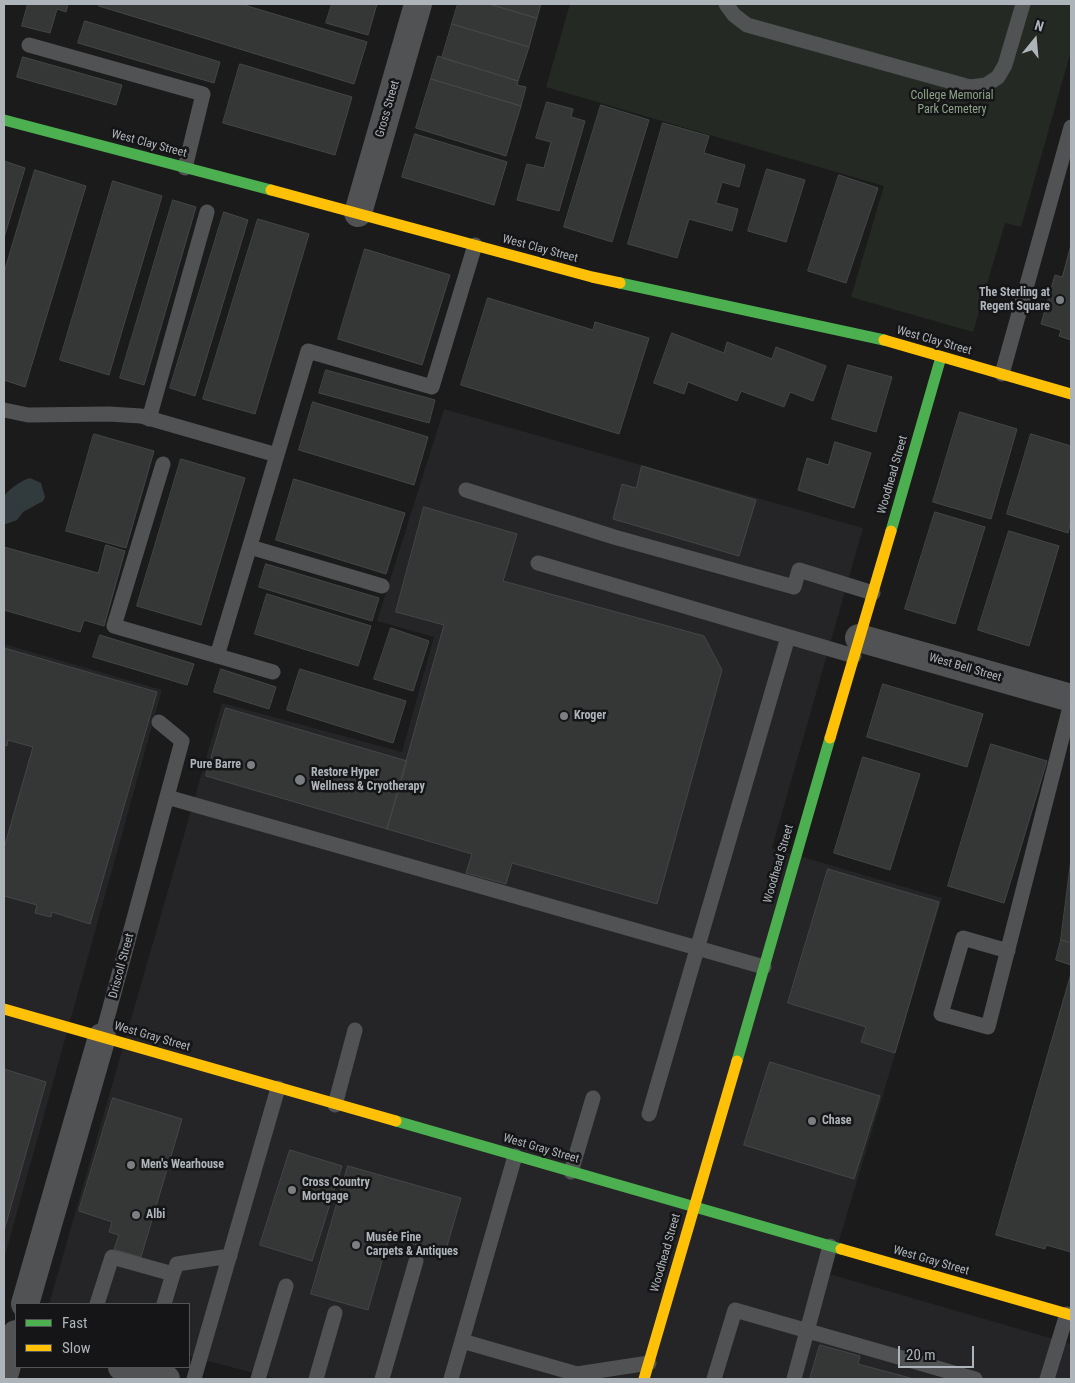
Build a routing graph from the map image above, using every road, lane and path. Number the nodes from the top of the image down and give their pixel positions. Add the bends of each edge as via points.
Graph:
1 (418, 4) edge
2 (726, 4) edge
3 (1023, 4) edge
4 (29, 45) dead end
5 (4, 120) edge
6 (1071, 127) edge
7 (185, 168) junction
8 (207, 212) dead end
9 (358, 213) junction
10 (475, 245) junction
11 (942, 357) junction
12 (1002, 374) junction
13 (1071, 394) edge
14 (4, 410) edge
15 (149, 419) junction
16 (277, 455) junction
17 (163, 464) dead end
18 (466, 490) dead end
19 (250, 547) junction
20 (538, 563) dead end
21 (382, 586) dead end
22 (873, 593) junction
23 (788, 636) junction
24 (857, 647) junction
25 (217, 656) junction
26 (272, 672) dead end
27 (1071, 698) edge
28 (1071, 703) edge
29 (158, 722) dead end
30 (167, 797) junction
31 (697, 948) junction
32 (1008, 951) junction
33 (764, 967) junction
34 (4, 1010) edge
35 (354, 1030) dead end
36 (102, 1037) junction
37 (278, 1088) junction
38 (593, 1098) dead end
39 (335, 1104) junction
40 (649, 1114) dead end
41 (515, 1156) junction
42 (571, 1172) junction
43 (694, 1207) junction
44 (830, 1246) junction
45 (230, 1256) junction
46 (416, 1261) dead end
47 (174, 1274) junction
48 (286, 1286) dead end
49 (25, 1303) edge
50 (97, 1303) edge
51 (164, 1303) edge
52 (335, 1313) dead end
53 (1069, 1314) edge
54 (807, 1331) junction
55 (13, 1335) edge
56 (462, 1341) junction
57 (649, 1363) junction
58 (4, 1376) edge
59 (576, 1377) edge
60 (194, 1379) edge
61 (258, 1379) edge
62 (316, 1379) edge
63 (382, 1379) edge
64 (451, 1379) edge
65 (644, 1379) edge
66 (714, 1379) edge
67 (794, 1379) edge
68 (975, 1379) edge
69 (1047, 1379) edge

1 - 9 street, Gross Street
2 - 3 lane via 747,25 970,87 986,85 998,77 1005,65
4 - 7 lane via 203,94
5 - 7 street, West Clay Street
6 - 12 lane
7 - 9 street, West Clay Street
8 - 15 lane
9 - 10 street, West Clay Street
10 - 11 street, West Clay Street via 592,277 883,340
10 - 16 lane via 432,387 308,351
11 - 12 street, West Clay Street
11 - 22 street, Woodhead Street
12 - 13 street, West Clay Street
14 - 15 lane via 28,415 109,414
15 - 16 lane
16 - 19 lane
17 - 25 lane via 114,626
18 - 22 lane via 614,537 794,587 799,570
19 - 21 lane
19 - 25 lane
20 - 23 lane
22 - 24 street, Woodhead Street
23 - 24 lane
23 - 31 lane
24 - 27 street, West Bell Street
24 - 33 street, Woodhead Street
25 - 26 lane
28 - 32 lane
29 - 30 lane, Driscoll Street via 182,741
30 - 31 lane
30 - 36 lane, Driscoll Street
31 - 33 lane
31 - 40 lane
32 - 32 lane via 988,1027 941,1014 963,938
33 - 43 street, Woodhead Street
34 - 36 street, West Gray Street
35 - 39 lane
36 - 37 street, West Gray Street
36 - 49 street, Driscoll Street
37 - 39 street, West Gray Street
37 - 45 lane
38 - 42 lane
39 - 41 street, West Gray Street
41 - 42 street, West Gray Street
41 - 56 lane
42 - 43 street, West Gray Street
43 - 44 street, West Gray Street
43 - 57 street, Woodhead Street
44 - 53 street, West Gray Street
44 - 54 lane
45 - 47 lane via 177,1264
45 - 60 lane
46 - 63 lane
47 - 50 lane via 112,1257
47 - 51 lane
48 - 61 lane
52 - 62 lane
53 - 69 lane
54 - 66 lane via 734,1310
54 - 67 lane
54 - 68 lane
55 - 58 street
56 - 59 lane
56 - 64 lane
57 - 59 lane
57 - 65 street, Woodhead Street

